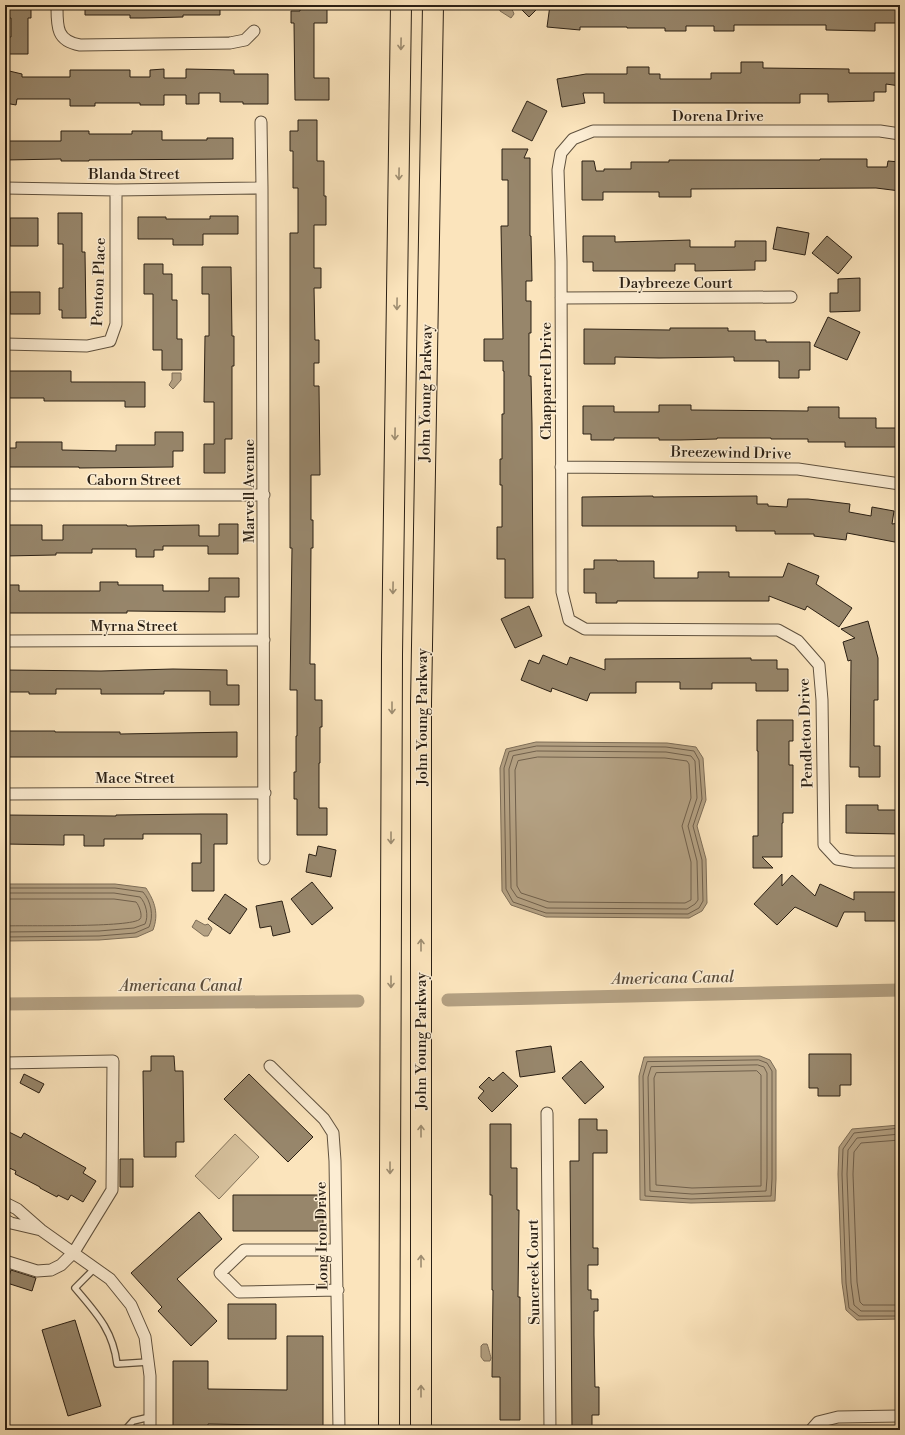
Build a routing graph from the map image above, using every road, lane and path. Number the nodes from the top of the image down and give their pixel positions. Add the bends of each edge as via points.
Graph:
1 (57, 5) edge
2 (401, 5) edge
3 (432, 5) edge
4 (254, 31) dead end
5 (261, 122) dead end
6 (900, 134) edge
7 (558, 170) joint
8 (5, 188) edge
9 (262, 188) junction
10 (116, 190) junction
11 (791, 297) dead end
12 (561, 298) junction
13 (5, 344) edge
14 (561, 467) junction
15 (900, 484) edge
16 (5, 495) edge
17 (264, 495) junction
18 (562, 592) joint
19 (264, 640) junction
20 (5, 641) edge
21 (392, 655) junction
22 (422, 704) junction
23 (265, 793) junction
24 (5, 794) edge
25 (264, 860) dead end
26 (900, 862) edge
27 (5, 1063) edge
28 (270, 1066) dead end
29 (547, 1113) dead end
30 (5, 1203) edge
31 (5, 1220) edge
32 (41, 1230) junction
33 (336, 1250) junction
34 (74, 1252) junction
35 (5, 1261) edge
36 (95, 1268) junction
37 (338, 1290) junction
38 (148, 1362) junction
39 (150, 1416) junction
40 (900, 1416) edge
41 (814, 1426) edge
42 (124, 1430) edge
43 (150, 1430) edge
44 (339, 1430) edge
45 (389, 1430) edge
46 (421, 1430) edge
47 (550, 1430) edge

1 - 4 street via 58,29 62,37 80,45 230,43 245,40
2 -> 21 highway, John Young Parkway
3 - 22 highway, John Young Parkway
5 - 9 street, Marvell Avenue
6 - 7 street, Dorena Drive via 880,131 593,131 573,139 561,153
7 - 12 street, Chapparrel Drive
8 - 10 street, Blanda Street
9 - 10 street, Blanda Street
9 - 17 street, Marvell Avenue
10 - 13 street, Penton Place via 116,324 110,341 87,346
11 - 12 street, Daybreeze Court
12 - 14 street, Chapparrel Drive
14 - 15 street, Breezewind Drive via 798,469
14 - 18 street, Chapparrel Drive
16 - 17 street, Caborn Street
17 - 19 street, Marvell Avenue
18 - 26 street, Pendleton Drive via 569,620 585,629 778,630 798,641 819,665 822,700 824,845 837,859 854,862
19 - 20 street, Myrna Street
19 - 23 street, Marvell Avenue
21 - 22 highway via 406,689
21 -> 45 highway, John Young Parkway
46 -> 22 highway, John Young Parkway
23 - 24 street, Mace Street
23 - 25 street, Marvell Avenue
27 - 34 street via 114,1061 112,1190
28 - 33 street, Long Iron Drive via 324,1120 333,1133
29 - 47 street, Suncreek Court
30 - 32 street via 17,1209
31 - 32 street via 11,1224
32 - 34 street
33 - 37 street, Long Iron Drive
33 - 37 street via 244,1250 220,1273 239,1292
34 - 35 street via 51,1270 37,1271
34 - 36 street
36 - 38 street via 110,1279 131,1305 145,1336
36 - 38 lane via 75,1288 108,1330 117,1364
37 - 44 street, Long Iron Drive
38 - 39 street
39 - 42 lane via 133,1421
39 - 43 street
40 - 41 street via 838,1417

